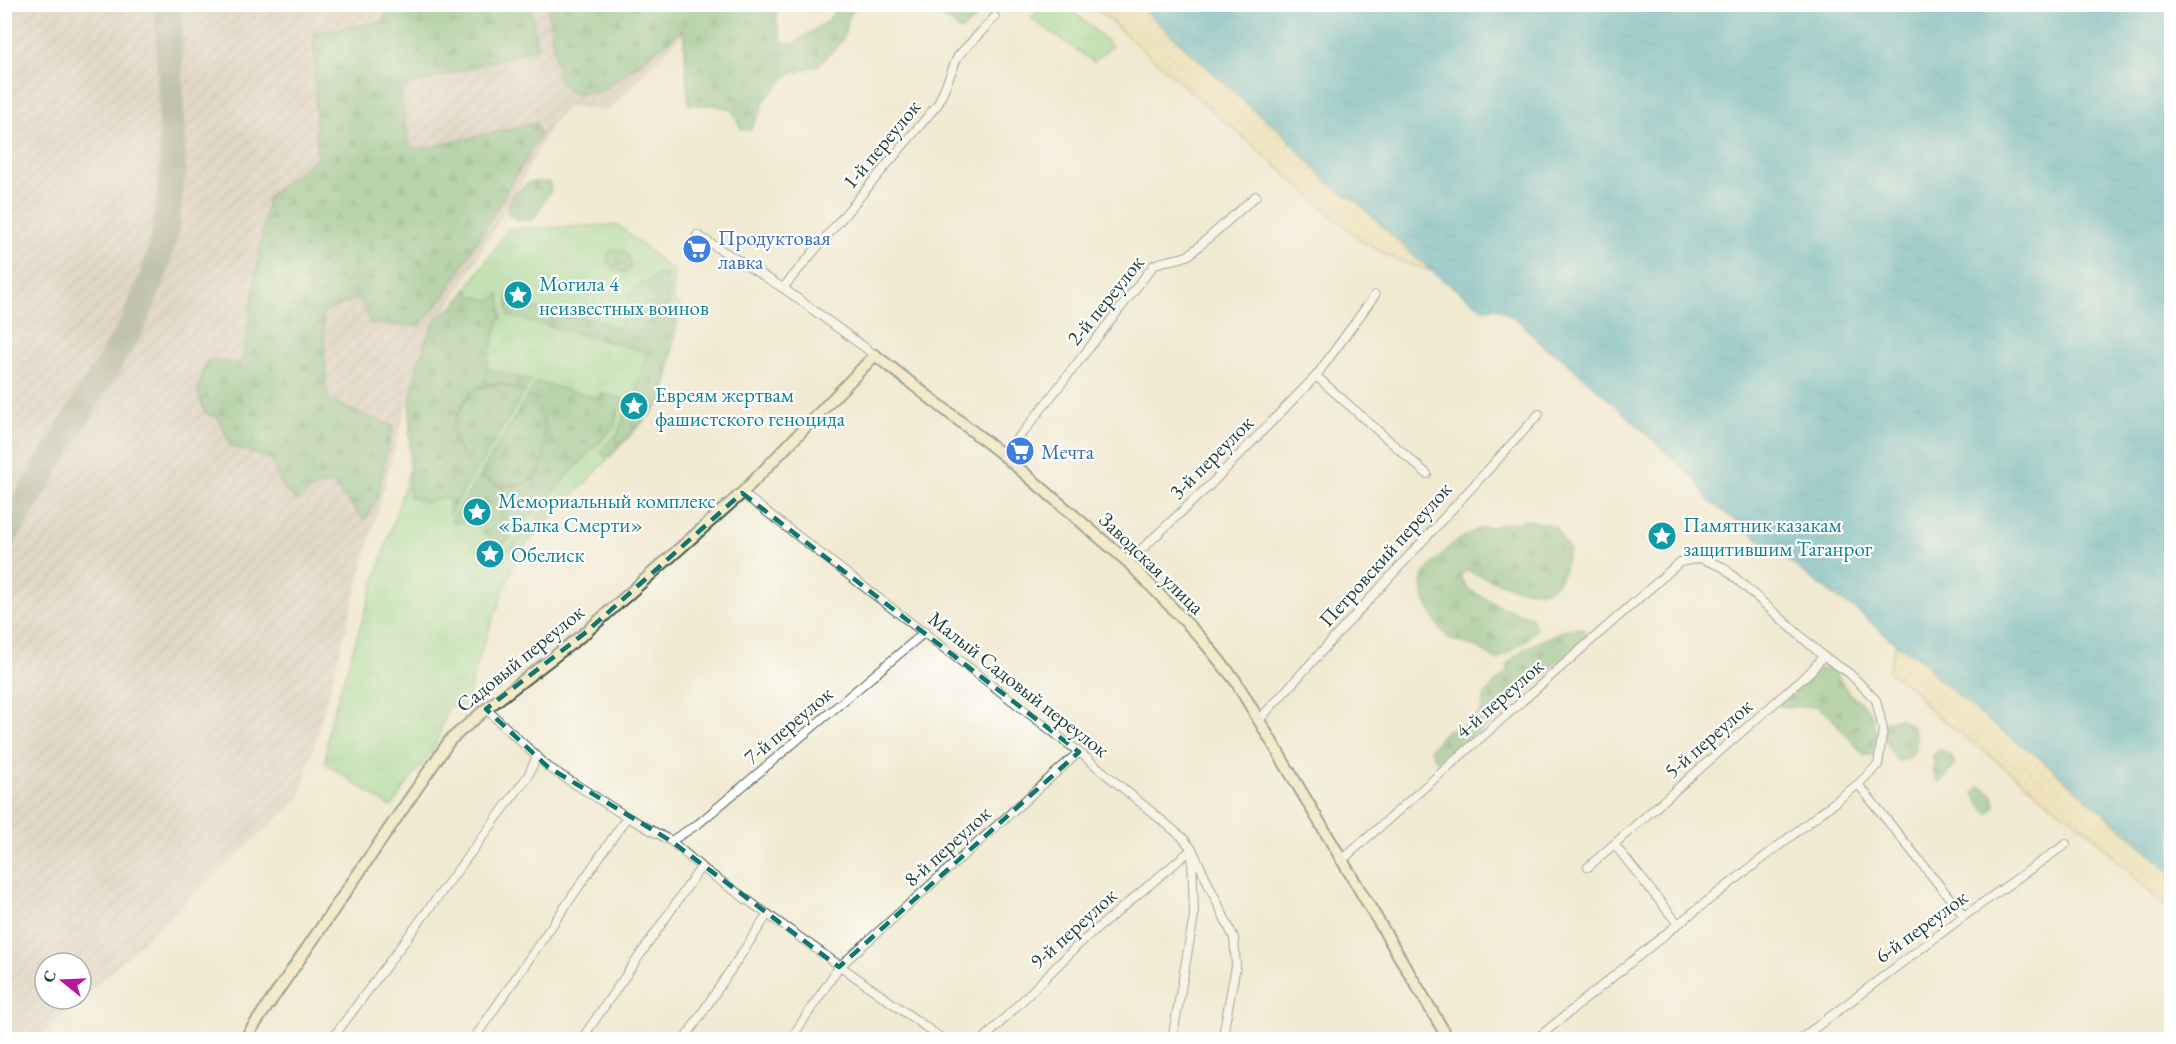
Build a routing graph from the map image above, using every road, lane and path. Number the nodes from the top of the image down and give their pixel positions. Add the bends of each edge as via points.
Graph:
1 (995, 17) dead end
2 (1256, 196) dead end
3 (697, 235) dead end
4 (783, 288) junction
5 (1375, 295) dead end
6 (875, 355) junction
7 (1316, 375) junction
8 (1539, 414) dead end
9 (1002, 454) junction
10 (1427, 474) dead end
11 (742, 493) junction
12 (1128, 562) junction
13 (925, 632) junction
14 (1823, 656) junction
15 (486, 709) junction
16 (1258, 720) junction
17 (1078, 752) junction
18 (537, 756) junction
19 (1857, 784) junction
20 (627, 817) junction
21 (670, 841) junction
22 (1614, 844) junction
23 (2066, 844) dead end
24 (1192, 849) junction
25 (1341, 861) junction
26 (701, 867) junction
27 (1588, 867) dead end
28 (768, 914) junction
29 (1964, 916) junction
30 (1678, 924) junction
31 (839, 967) junction
32 (244, 1040) edge
33 (331, 1040) edge
34 (473, 1040) edge
35 (581, 1040) edge
36 (684, 1040) edge
37 (790, 1040) edge
38 (944, 1040) edge
39 (983, 1040) edge
40 (1172, 1040) edge
41 (1222, 1040) edge
42 (1449, 1040) edge
43 (1535, 1040) edge
44 (1799, 1040) edge

1 - 4 street, 1-й переулок via 958,56 938,104
2 - 9 street, 2-й переулок via 1189,255 1154,265
3 - 4 street, Заводская улица
4 - 6 street, Заводская улица
5 - 7 street, 3-й переулок
6 - 9 street, Заводская улица
6 - 11 street, Садовый переулок
7 - 10 street
7 - 12 street, 3-й переулок via 1211,484
8 - 16 street, Петровский переулок
9 - 12 street, Заводская улица
11 - 13 street, Малый Садовый переулок
11 - 15 street, Садовый переулок via 585,633
12 - 16 street, Заводская улица via 1217,657
13 - 17 street, Малый Садовый переулок
13 - 21 street, 7-й переулок via 698,824
14 - 19 street via 1849,673 1876,700 1883,729 1878,765
14 - 22 street, 5-й переулок via 1810,672
14 - 25 street, 4-й переулок via 1723,567 1700,558 1680,562
15 - 18 street
15 - 32 street, Садовый переулок via 450,740
16 - 25 street, Заводская улица
17 - 24 street, Малый Садовый переулок
17 - 31 street, 8-й переулок
18 - 20 street
18 - 33 street via 528,776
19 - 29 street
19 - 30 street
20 - 21 street
20 - 34 street
21 - 26 street
22 - 27 street, 5-й переулок
22 - 30 street
23 - 29 street, 6-й переулок
24 - 39 street, 9-й переулок via 1078,944
24 - 40 street via 1194,916
24 - 41 street, Малый Садовый переулок via 1234,938 1236,966
25 - 42 street, Заводская улица
26 - 28 street
26 - 35 street
28 - 31 street
28 - 36 street
29 - 44 street, 6-й переулок
30 - 43 street
31 - 37 street, 8-й переулок
31 - 38 street

